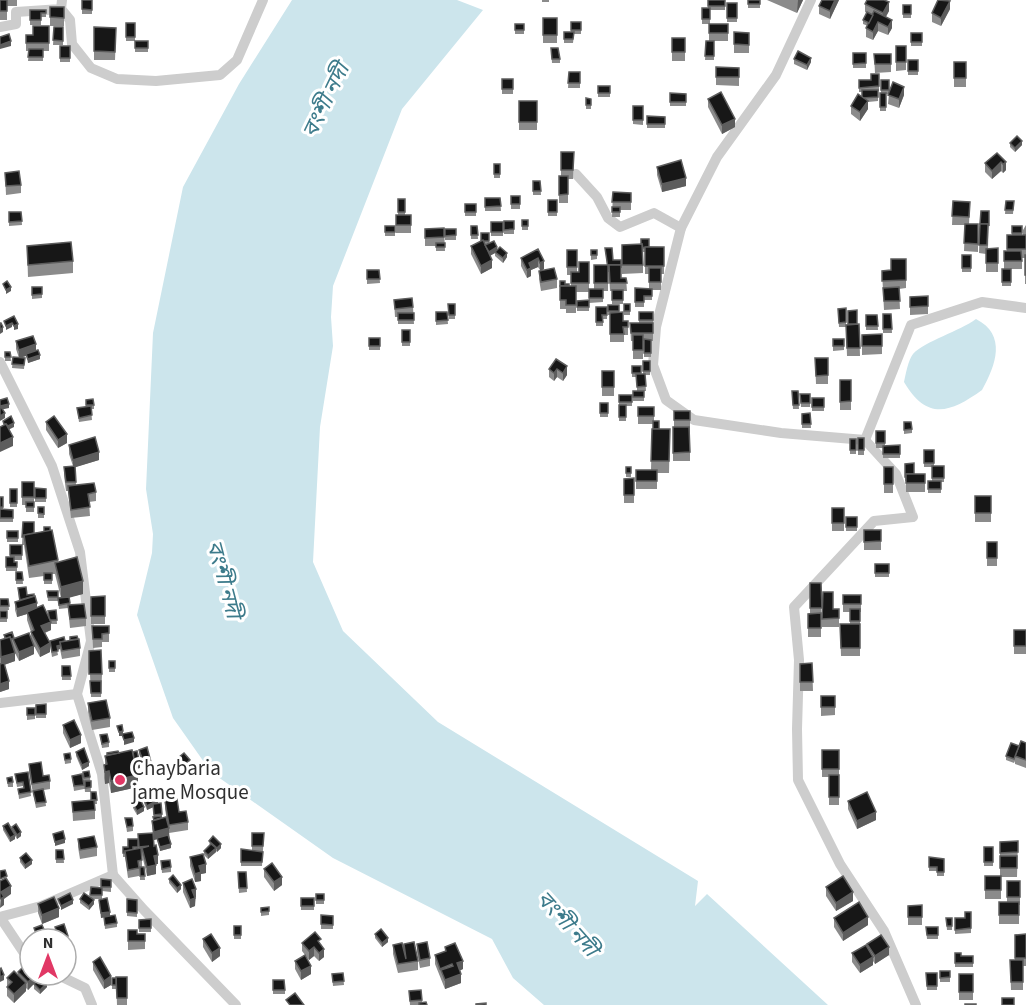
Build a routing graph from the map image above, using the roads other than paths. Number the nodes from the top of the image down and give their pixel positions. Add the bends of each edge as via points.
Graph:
1 (263, 0) edge
2 (811, 0) edge
3 (62, 4) edge
4 (0, 27) edge
5 (576, 174) edge
6 (681, 228) junction
7 (1026, 308) edge
8 (0, 362) edge
9 (865, 440) junction
10 (77, 694) junction
11 (0, 703) edge
12 (113, 875) junction
13 (0, 917) edge
14 (18, 944) edge
15 (78, 985) edge
16 (92, 1005) edge
17 (236, 1005) edge
18 (916, 1005) edge

1 - 3 street via 237,60 219,75 156,81 117,79 91,68 72,44 70,20
2 - 6 street via 776,75 717,158
3 - 4 street via 16,12 16,24
5 - 6 street via 597,197 608,218 620,227 654,213
6 - 9 street via 656,327 653,355 666,400 694,420
7 - 9 street via 982,302 911,325
8 - 10 street via 52,466 80,552 91,641
9 - 18 street via 896,474 913,516 874,520 794,607 799,660 798,780 840,864 884,931
10 - 11 street
10 - 12 street via 102,774
12 - 13 street via 40,906
12 - 17 street
13 - 14 street
15 - 16 street via 85,988

